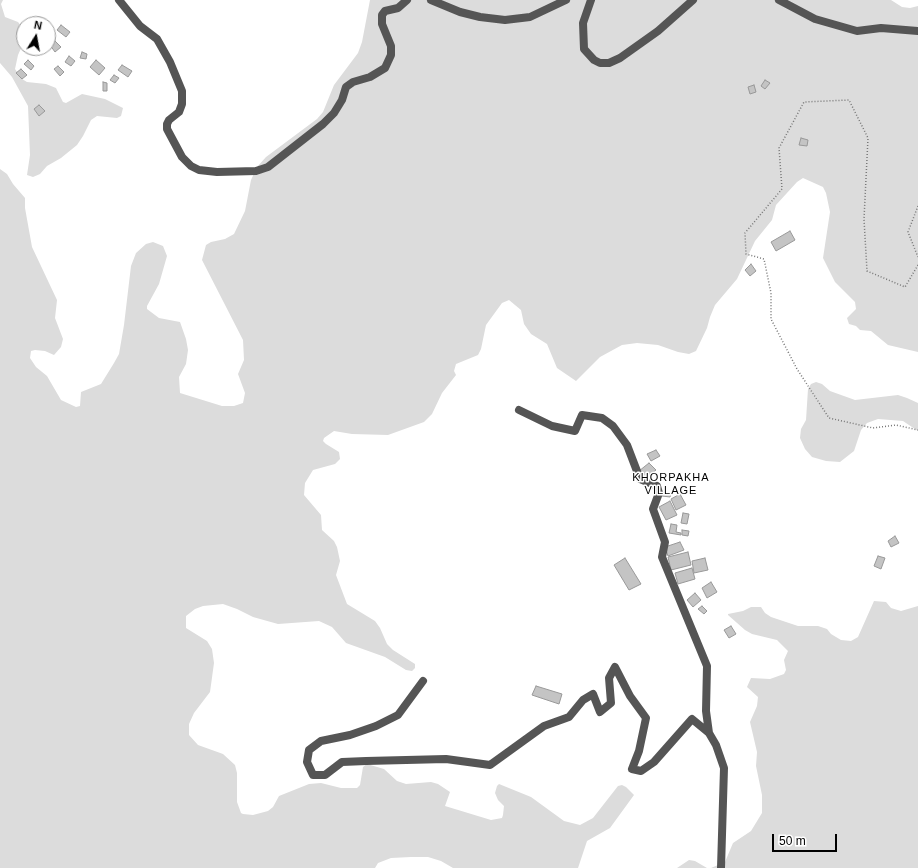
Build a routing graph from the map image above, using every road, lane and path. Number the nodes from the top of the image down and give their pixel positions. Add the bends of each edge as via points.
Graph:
1 (119, 0) edge
2 (407, 0) edge
3 (431, 0) edge
4 (566, 0) edge
5 (591, 0) edge
6 (693, 0) edge
7 (779, 0) edge
8 (918, 31) edge
9 (918, 206) edge
10 (918, 257) edge
11 (918, 265) edge
12 (519, 410) dead end
13 (918, 430) edge
14 (424, 681) dead end
15 (709, 734) junction
16 (722, 868) edge

1 - 2 street via 140,26 157,39 182,91 179,112 167,124 182,157 199,170 217,172 256,171 268,167 334,113 346,87 385,68 392,46 382,24 382,15 385,11 398,8
3 - 4 street via 460,12 504,20 530,17
5 - 6 street via 583,23 582,37 584,49 589,57 600,63 609,63 620,58 658,31
7 - 8 street via 814,19 857,31 881,28
9 - 10 path via 908,232
11 - 13 path via 905,287 867,271 864,219 868,138 849,100 804,102 778,148 782,189 745,233 746,254 764,259 771,293 771,319 797,369 829,418 873,428 896,425
12 - 15 street via 552,426 575,431 582,415 602,418 613,426 627,445 640,479 657,486 660,493 653,509 665,542 662,556 707,666 706,711
14 - 15 street via 398,715 357,733 321,741 309,750 307,762 314,775 325,775 342,762 446,759 490,765 544,726 569,717 583,700 593,694 600,712 611,703 610,678 615,668 630,696 646,718 632,769 641,771 654,762 692,718
15 - 16 street via 724,768

